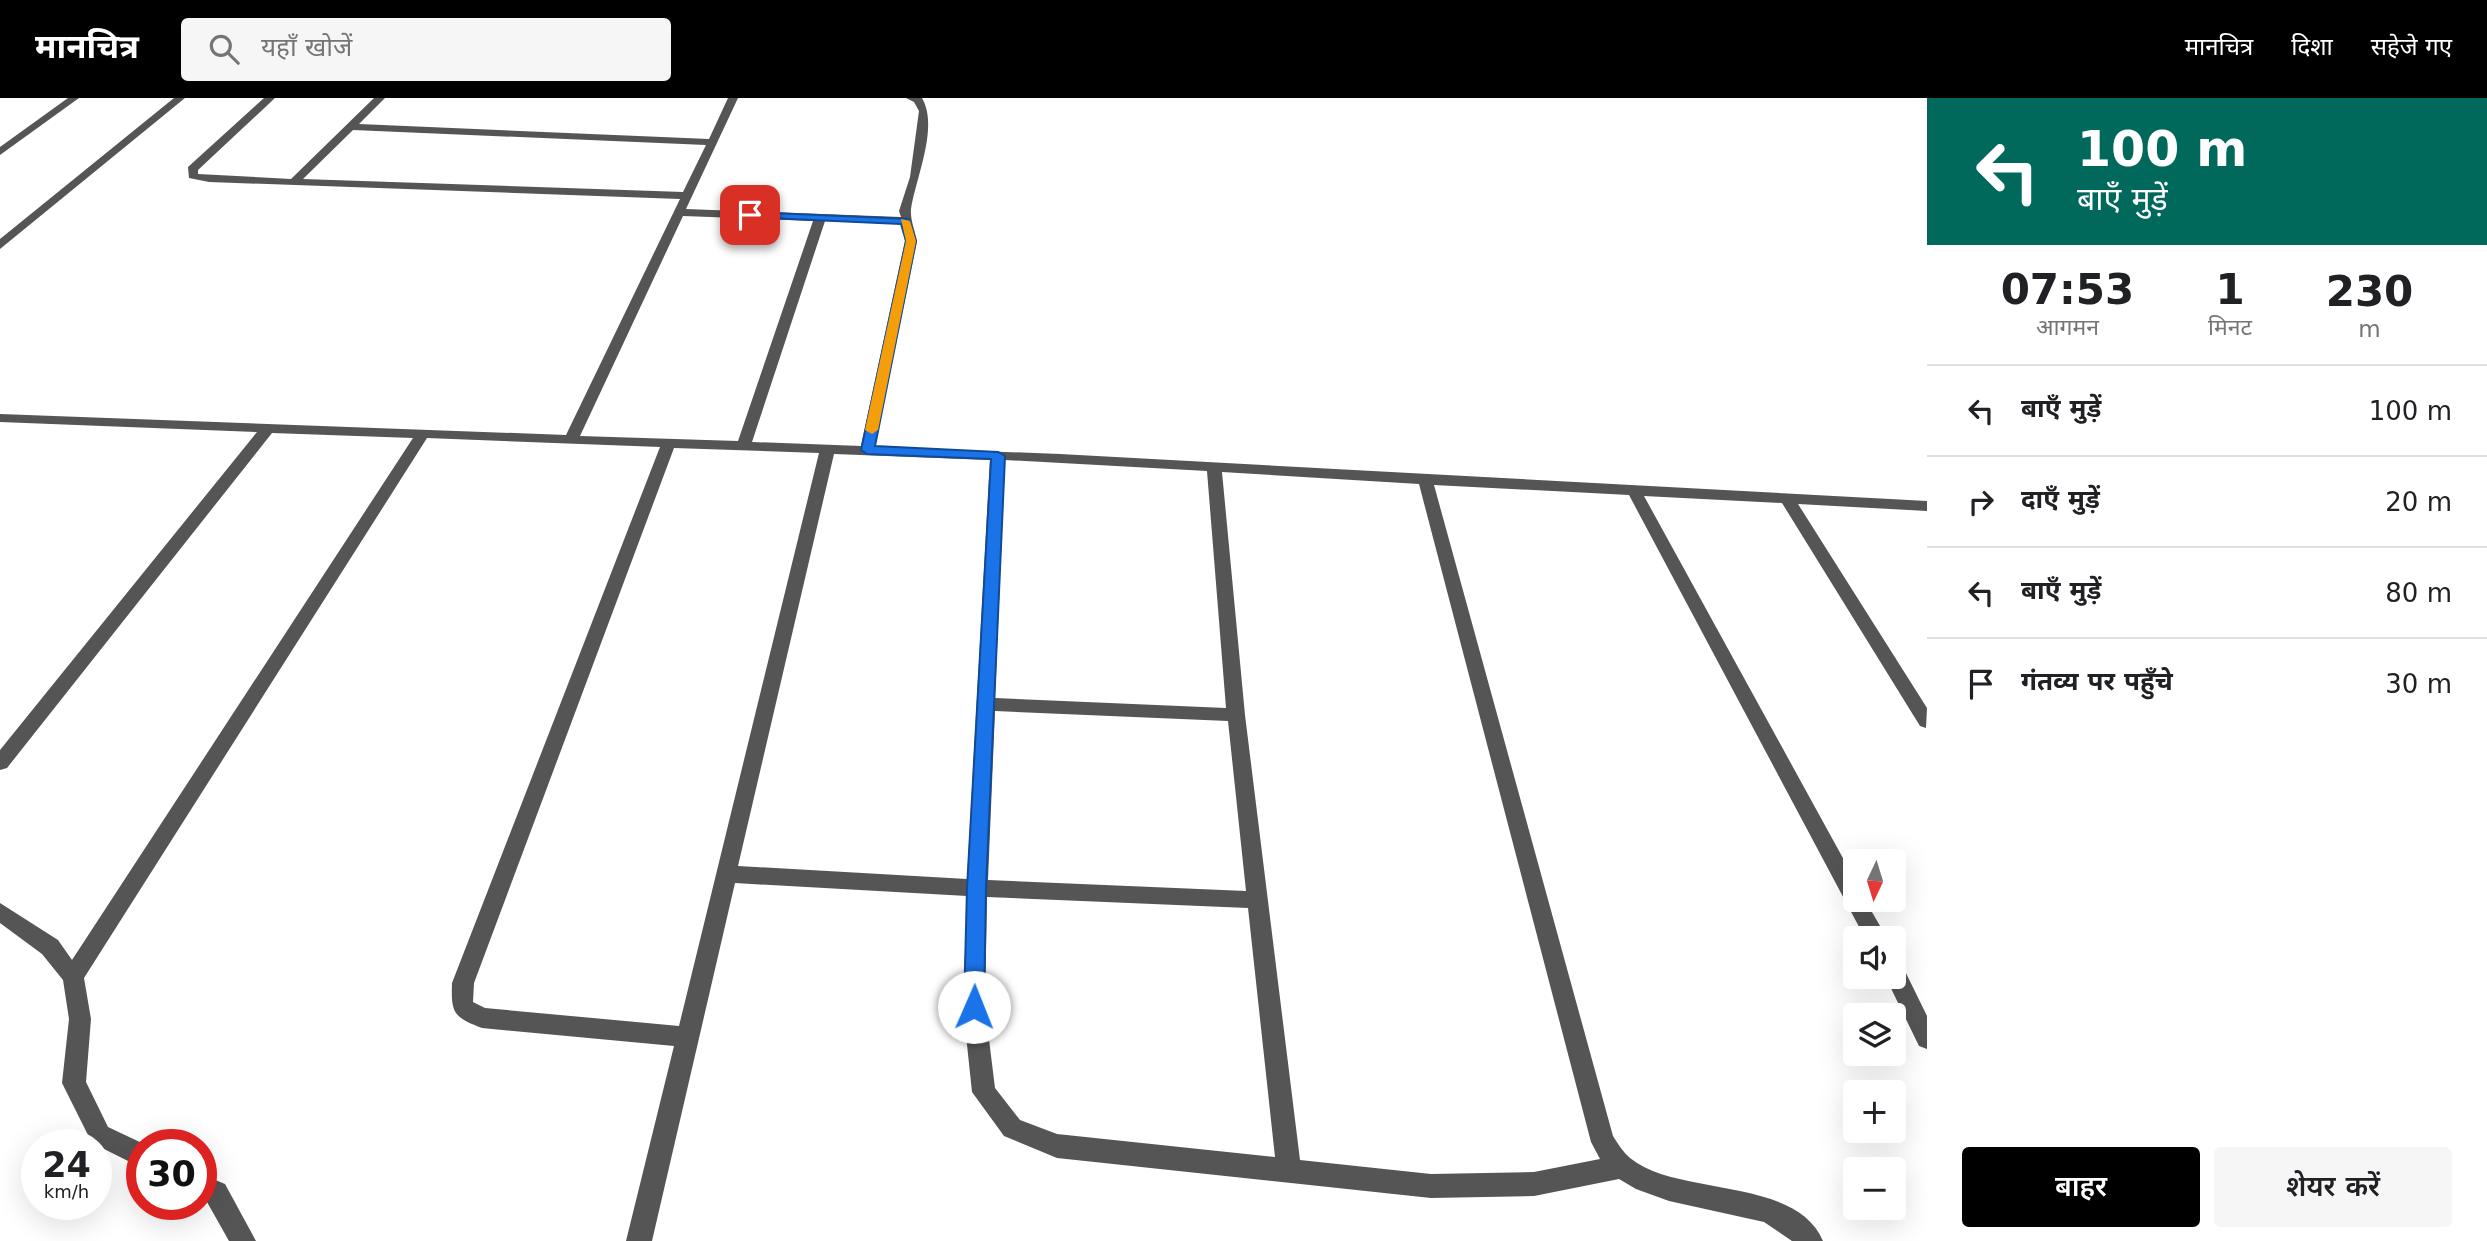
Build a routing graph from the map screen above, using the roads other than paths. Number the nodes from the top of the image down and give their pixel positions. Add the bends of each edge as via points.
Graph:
1 (74, 98) edge
2 (180, 98) edge
3 (270, 98) edge
4 (380, 98) edge
5 (733, 98) edge
6 (911, 98) edge
7 (351, 127) junction
8 (712, 142) junction
9 (0, 152) edge
10 (294, 182) junction
11 (687, 196) junction
12 (679, 212) junction
13 (820, 218) junction
14 (906, 221) junction
15 (0, 245) edge
16 (0, 418) edge
17 (267, 429) junction
18 (423, 434) junction
19 (572, 438) junction
20 (669, 442) junction
21 (744, 445) junction
22 (828, 448) junction
23 (867, 450) junction
24 (998, 456) junction
25 (1214, 467) junction
26 (1425, 480) junction
27 (1634, 491) junction
28 (1787, 499) junction
29 (1927, 506) edge
30 (986, 704) junction
31 (1236, 715) junction
32 (1926, 721) edge
33 (0, 764) edge
34 (727, 874) junction
35 (1843, 877) edge
36 (977, 888) junction
37 (1255, 900) junction
38 (0, 912) edge
39 (73, 977) junction
40 (1902, 989) edge
41 (688, 1037) junction
42 (1927, 1039) edge
43 (126, 1148) edge
44 (1621, 1167) junction
45 (1289, 1171) junction
46 (217, 1195) edge
47 (243, 1241) edge
48 (639, 1241) edge
49 (1810, 1241) edge

1 - 9 street
2 - 15 street
3 - 10 street via 192,169 193,176
4 - 7 street
5 - 8 street
6 - 14 street via 918,100 923,111
7 - 8 street
7 - 10 street
8 - 11 street
10 - 11 street
11 - 12 street
12 - 13 street
12 - 19 street
13 - 14 street
13 - 21 street
14 - 23 street via 911,241
16 - 17 street
17 - 18 street
17 - 33 street
18 - 19 street
18 - 39 street
19 - 20 street
20 - 21 street
20 - 41 street via 463,983 462,1007 481,1018
21 - 22 street
22 - 23 street
22 - 34 street
23 - 24 street
24 - 25 street
24 - 30 street
25 - 26 street
25 - 31 street
26 - 27 street
26 - 44 street via 1603,1142
27 - 28 street
27 - 35 street
28 - 29 street
28 - 32 street
30 - 31 street
30 - 36 street
31 - 37 street
34 - 36 street
34 - 41 street
36 - 37 street
36 - 45 street via 974,1007 984,1092 1012,1128 1057,1146
37 - 45 street
38 - 39 street via 50,947
39 - 43 street via 80,1019 74,1083 100,1135
40 - 42 street
41 - 48 street
44 - 45 street via 1534,1184 1431,1186
44 - 49 street via 1646,1181 1766,1209 1801,1230
46 - 47 street

